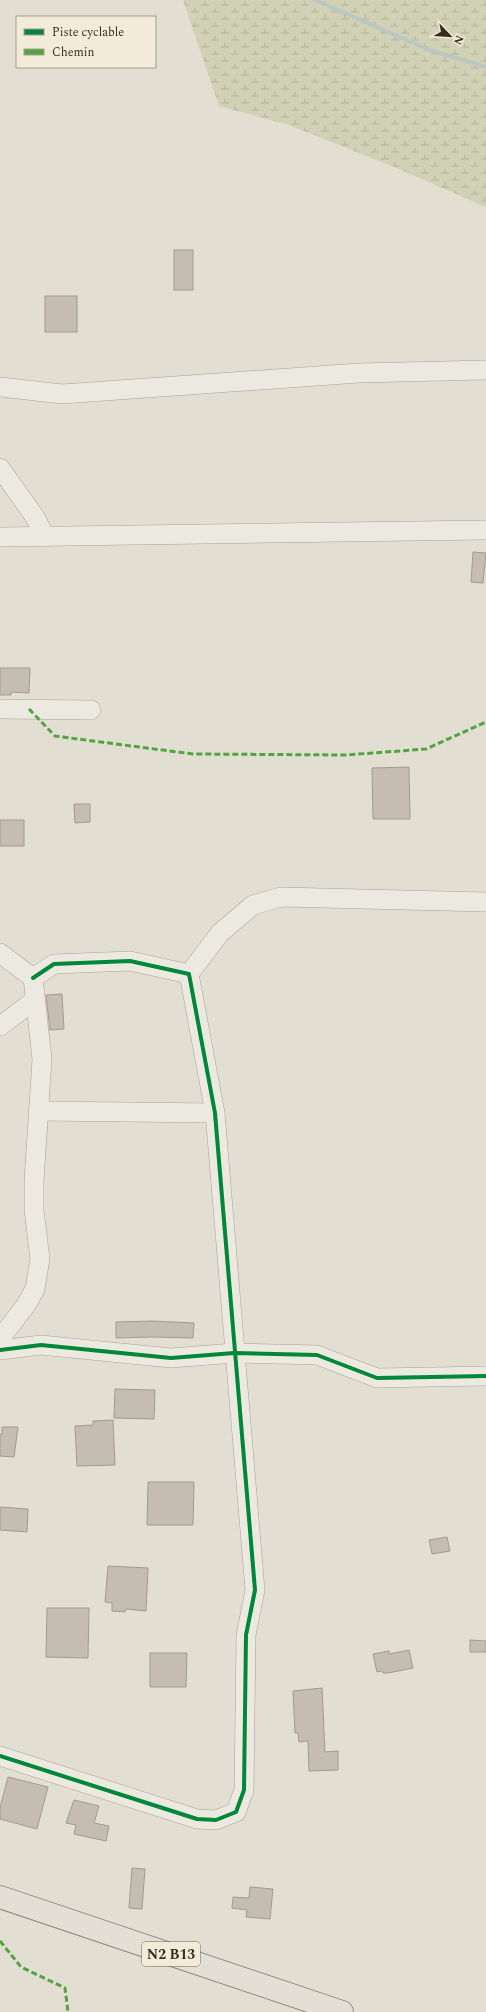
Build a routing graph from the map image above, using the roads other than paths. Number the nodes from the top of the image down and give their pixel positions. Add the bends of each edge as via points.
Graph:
1 (486, 370) edge
2 (0, 387) edge
3 (0, 468) edge
4 (486, 530) edge
5 (0, 537) edge
6 (45, 537) junction
7 (0, 709) edge
8 (91, 710) dead end
9 (486, 902) edge
10 (0, 953) edge
11 (189, 974) junction
12 (33, 978) junction
13 (35, 1000) junction
14 (0, 1026) edge
15 (39, 1111) junction
16 (214, 1113) junction
17 (0, 1339) edge
18 (0, 1350) edge
19 (234, 1353) junction
20 (486, 1376) edge
21 (0, 1756) edge
22 (0, 1897) edge
23 (342, 2012) edge

1 - 2 street via 359,373 62,394
3 - 6 street via 35,517
4 - 6 street
5 - 6 street
7 - 8 street
9 - 11 street via 281,897 253,905 231,923 220,933
10 - 12 street
11 - 12 street via 130,961 54,964
11 - 16 street
12 - 13 street
13 - 14 street
13 - 15 street via 42,1059
15 - 16 street
15 - 17 street via 34,1202 40,1259 35,1289 26,1306
16 - 19 street
18 - 19 street via 41,1345 172,1358
19 - 20 street via 317,1355 377,1378
19 - 21 street via 255,1590 246,1635 244,1790 236,1812 216,1820 197,1819
22 - 23 main road, N2 B13

